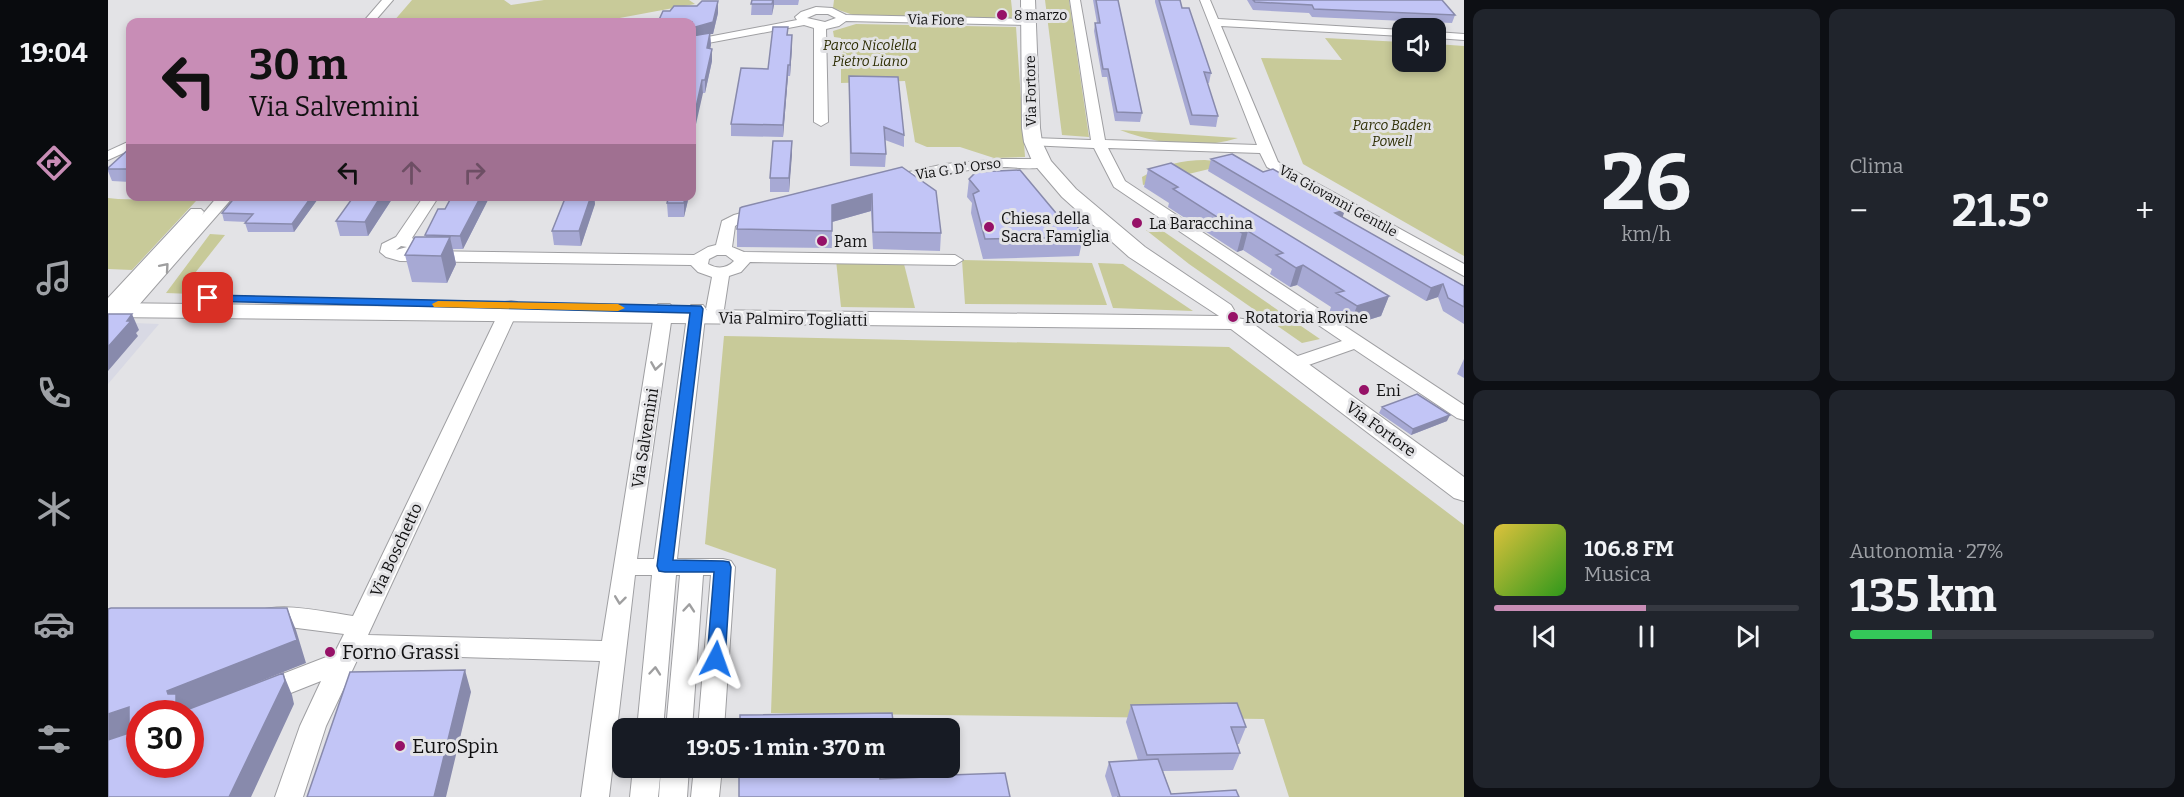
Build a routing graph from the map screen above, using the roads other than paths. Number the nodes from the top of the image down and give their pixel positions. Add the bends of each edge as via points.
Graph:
1 (388, 0) edge
2 (1028, 0) edge
3 (1075, 0) edge
4 (1205, 0) edge
5 (372, 18) edge
6 (843, 18) junction
7 (804, 22) junction
8 (1030, 22) junction
9 (1215, 22) junction
10 (820, 25) junction
11 (1392, 32) edge
12 (1446, 36) edge
13 (1464, 37) edge
14 (696, 42) edge
15 (821, 122) dead end
16 (1034, 142) junction
17 (1099, 145) junction
18 (126, 147) edge
19 (1265, 149) junction
20 (108, 156) edge
21 (1042, 163) junction
22 (874, 184) edge
23 (206, 201) edge
24 (222, 201) edge
25 (429, 201) edge
26 (772, 209) edge
27 (723, 250) junction
28 (741, 257) junction
29 (699, 260) junction
30 (955, 260) dead end
31 (1464, 271) edge
32 (721, 273) junction
33 (118, 303) edge
34 (509, 311) junction
35 (703, 312) junction
36 (664, 313) junction
37 (1227, 318) junction
38 (1357, 342) junction
39 (1293, 364) junction
40 (1464, 414) edge
41 (1464, 490) edge
42 (665, 566) junction
43 (624, 567) junction
44 (692, 567) junction
45 (241, 618) edge
46 (352, 644) junction
47 (613, 651) junction
48 (245, 700) edge
49 (651, 718) edge
50 (680, 718) edge
51 (712, 718) edge
52 (645, 778) edge
53 (674, 778) edge
54 (707, 778) edge
55 (289, 797) edge
56 (595, 797) edge
57 (644, 797) edge
58 (673, 797) edge
59 (705, 797) edge

1 - 5 street
2 - 8 street, Via Fortore
3 - 17 street
4 - 9 street, Via Giovanni Gentile
6 - 7 street, Via Fiore via 833,12 813,11 801,17
6 - 8 street, Via Fiore
6 - 10 street, Via Fiore via 834,24
7 - 10 street, Via Fiore
7 - 14 street, Via Fiore
8 - 16 street, Via Fortore
9 - 11 street
9 - 19 street, Via Giovanni Gentile
10 - 15 street
12 - 13 street
16 - 17 street
16 - 21 street, Via Fortore
17 - 19 street
17 - 38 street via 1119,184
18 - 20 street
19 - 31 street, Via Giovanni Gentile via 1272,164
21 - 22 street, Via G. D' Orso via 1002,162 936,169
21 - 37 street, Via Fortore via 1069,193 1137,252
23 - 33 street
33 -> 24 street
25 - 29 street via 401,248
26 - 27 street via 728,225
27 - 28 street
27 - 29 street via 707,252
28 - 30 street
28 - 32 street via 736,269
29 - 32 street via 702,268
32 - 35 street
33 - 34 street, Via Palmiro Togliatti
34 - 36 street, Via Palmiro Togliatti
34 - 46 street, Via Boschetto
35 - 36 street, Via Palmiro Togliatti
35 - 37 street, Via Palmiro Togliatti
35 - 42 street, Via Salvemini
36 -> 43 street, Via Salvemini
37 - 39 street, Via Fortore
38 - 39 street
38 - 40 street
39 - 41 street, Via Fortore
42 - 43 street
42 - 44 street
49 -> 42 street, Via Salvemini
43 -> 47 street, Via Salvemini
50 -> 44 street
44 - 51 street via 723,567
45 - 46 street via 289,618
46 - 47 street
46 - 48 street
46 - 55 street, Via Boschetto via 313,726
47 - 56 street, Via Salvemini
52 - 57 street
53 - 58 street
54 - 59 street

